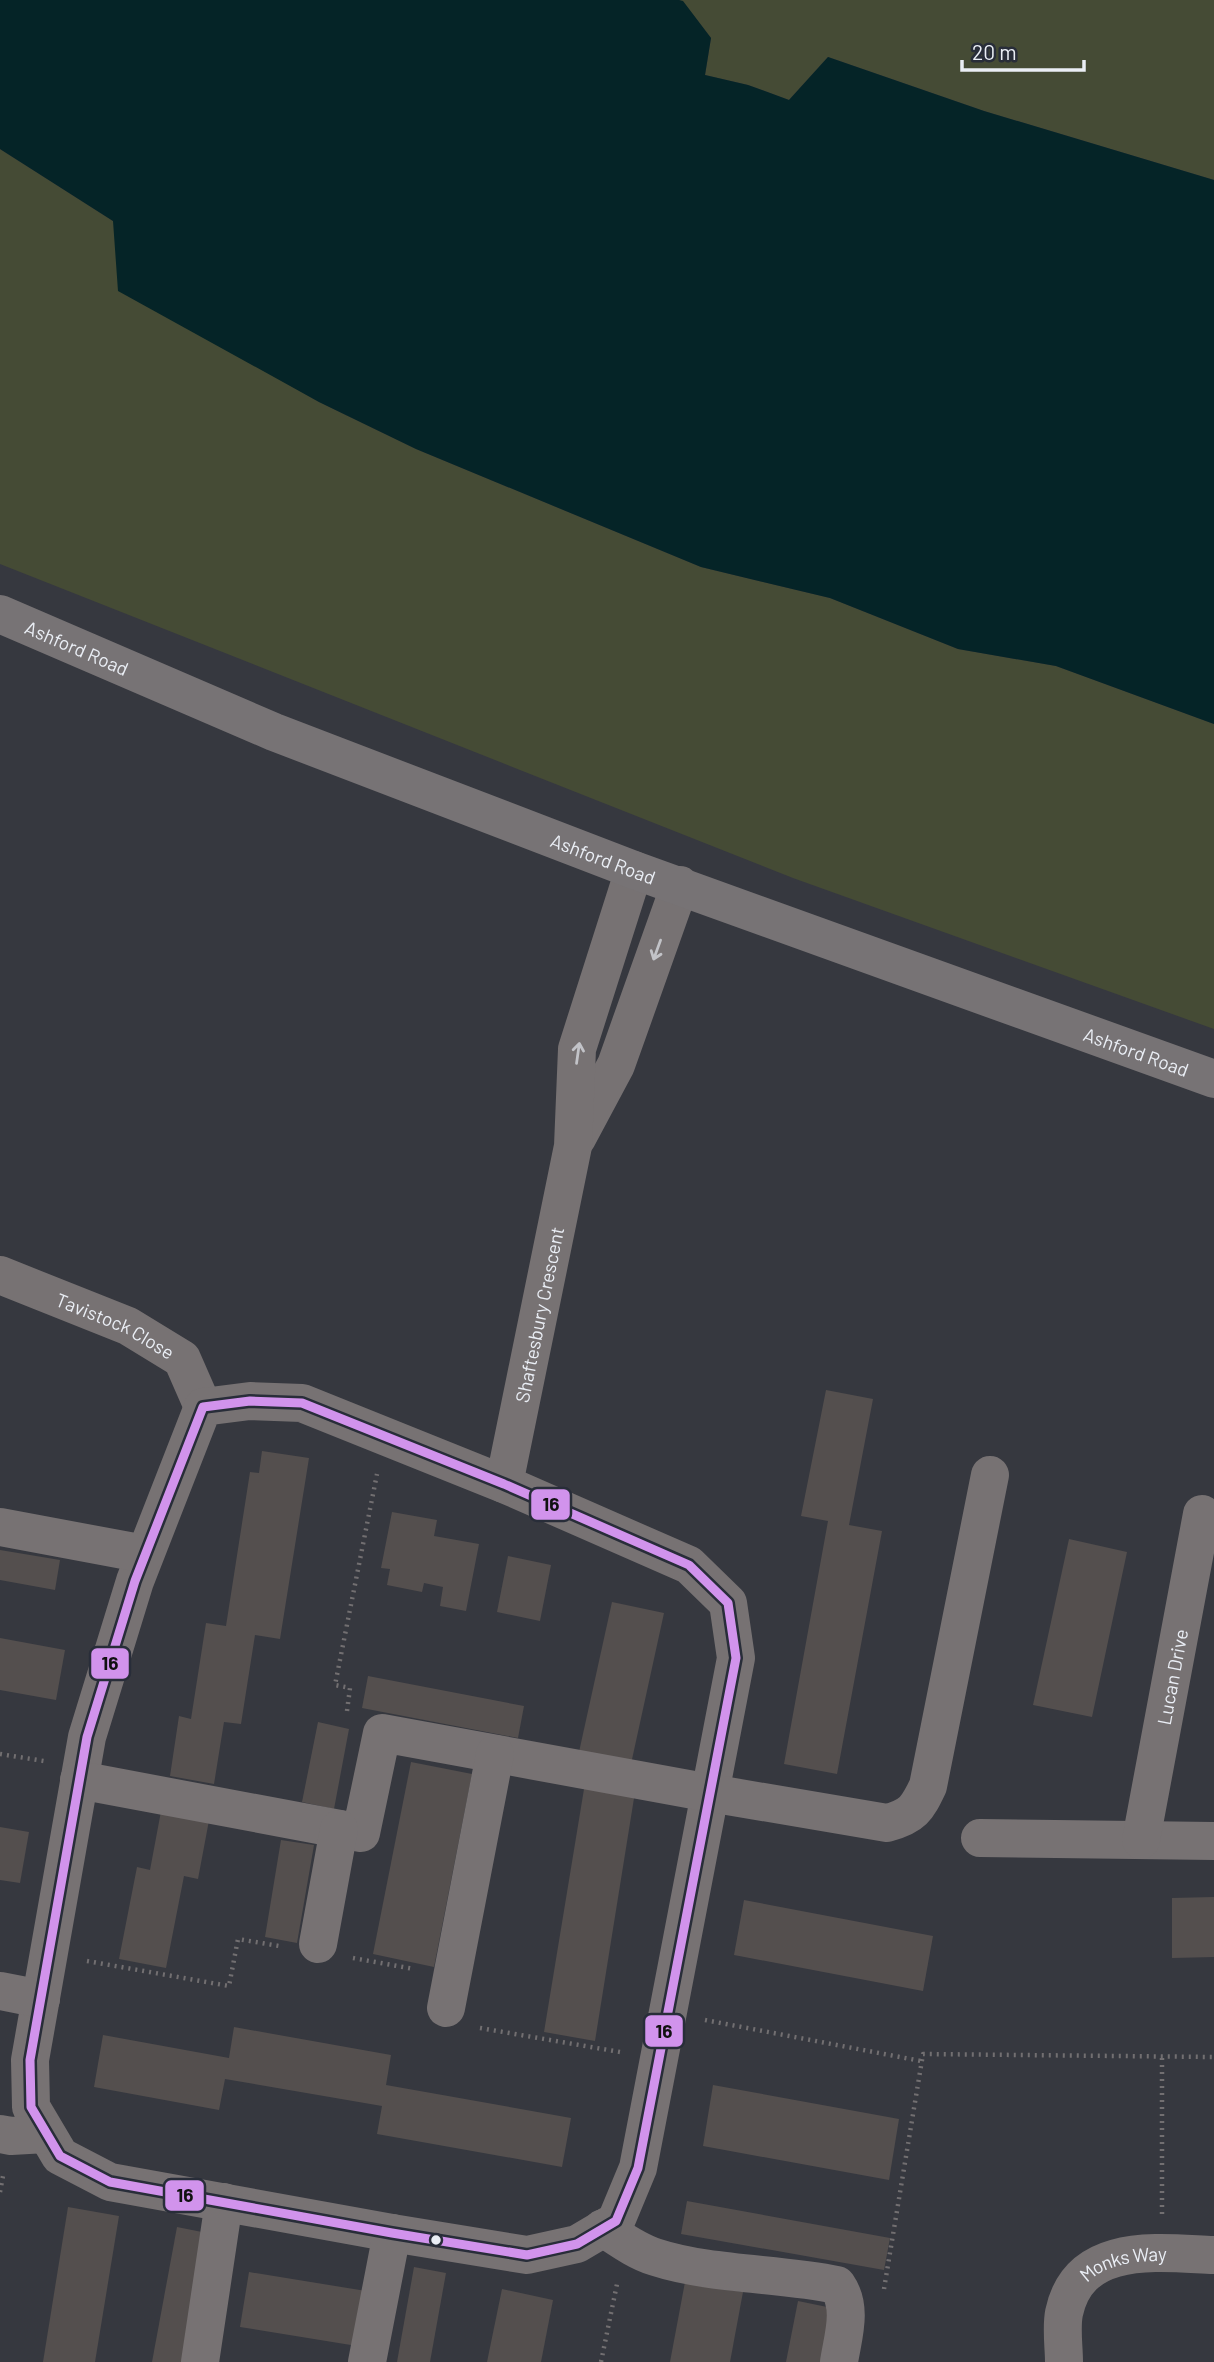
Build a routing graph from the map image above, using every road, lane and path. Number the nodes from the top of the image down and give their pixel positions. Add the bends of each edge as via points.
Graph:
1 (0, 614) edge
2 (634, 870) junction
3 (680, 886) junction
4 (1214, 1079) edge
5 (573, 1146) junction
6 (0, 1275) edge
7 (203, 1407) junction
8 (385, 1436) junction
9 (990, 1475) dead end
10 (504, 1484) junction
11 (1202, 1514) dead end
12 (0, 1527) edge
13 (145, 1553) junction
14 (382, 1733) junction
15 (495, 1754) junction
16 (79, 1780) junction
17 (710, 1794) junction
18 (339, 1829) junction
19 (980, 1838) dead end
20 (1141, 1840) junction
21 (1214, 1841) edge
22 (317, 1950) junction
23 (48, 1954) junction
24 (0, 1991) edge
25 (449, 1992) junction
26 (41, 1999) junction
27 (668, 2013) junction
28 (1162, 2057) junction
29 (1214, 2057) edge
30 (659, 2059) junction
31 (921, 2062) junction
32 (0, 2134) edge
33 (46, 2134) junction
34 (224, 2202) junction
35 (392, 2233) junction
36 (614, 2235) junction
37 (1162, 2254) junction
38 (1214, 2255) edge
39 (883, 2294) dead end
40 (200, 2362) edge
41 (367, 2362) edge
42 (601, 2362) edge
43 (839, 2362) edge
44 (1064, 2362) edge

1 - 2 main road, Ashford Road via 274,732
2 - 3 main road, Ashford Road
5 -> 2 street, Shaftesbury Crescent via 577,1049
3 - 4 main road, Ashford Road
3 -> 5 street, Shaftesbury Crescent via 616,1065
5 - 10 street, Shaftesbury Crescent
6 - 7 street, Tavistock Close via 128,1326 182,1359
7 - 8 street via 250,1401 302,1403
7 - 13 street
8 - 10 street
8 - 14 path via 335,1685 350,1688 347,1714
9 - 17 street via 928,1786 917,1809 887,1823
10 - 17 street via 689,1565 728,1603 736,1658
11 - 20 street, Lucan Drive
12 - 13 street
13 - 16 street via 87,1737
14 - 15 street
14 - 18 street via 361,1833
15 - 17 street
15 - 25 street
16 - 18 street
16 - 23 street
17 - 27 street
18 - 22 street
19 - 20 street
20 - 21 street
22 - 23 path via 238,1939 229,1986
22 - 25 path
23 - 26 street
24 - 26 street
25 - 30 path via 455,2024
26 - 33 street via 30,2060 31,2107
27 - 30 street
27 - 31 path
28 - 29 path
28 - 31 path via 923,2054
28 - 37 path
30 - 36 street via 638,2168
31 - 39 path
32 - 33 street
33 - 34 street via 60,2156 110,2182
34 - 35 street
34 - 40 street
35 - 36 street via 527,2255
35 - 41 street
36 - 42 path
36 - 43 street via 657,2258 838,2285 847,2314
37 - 38 street, Monks Way
37 - 44 street, Monks Way via 1113,2258 1092,2267 1076,2284 1064,2314

